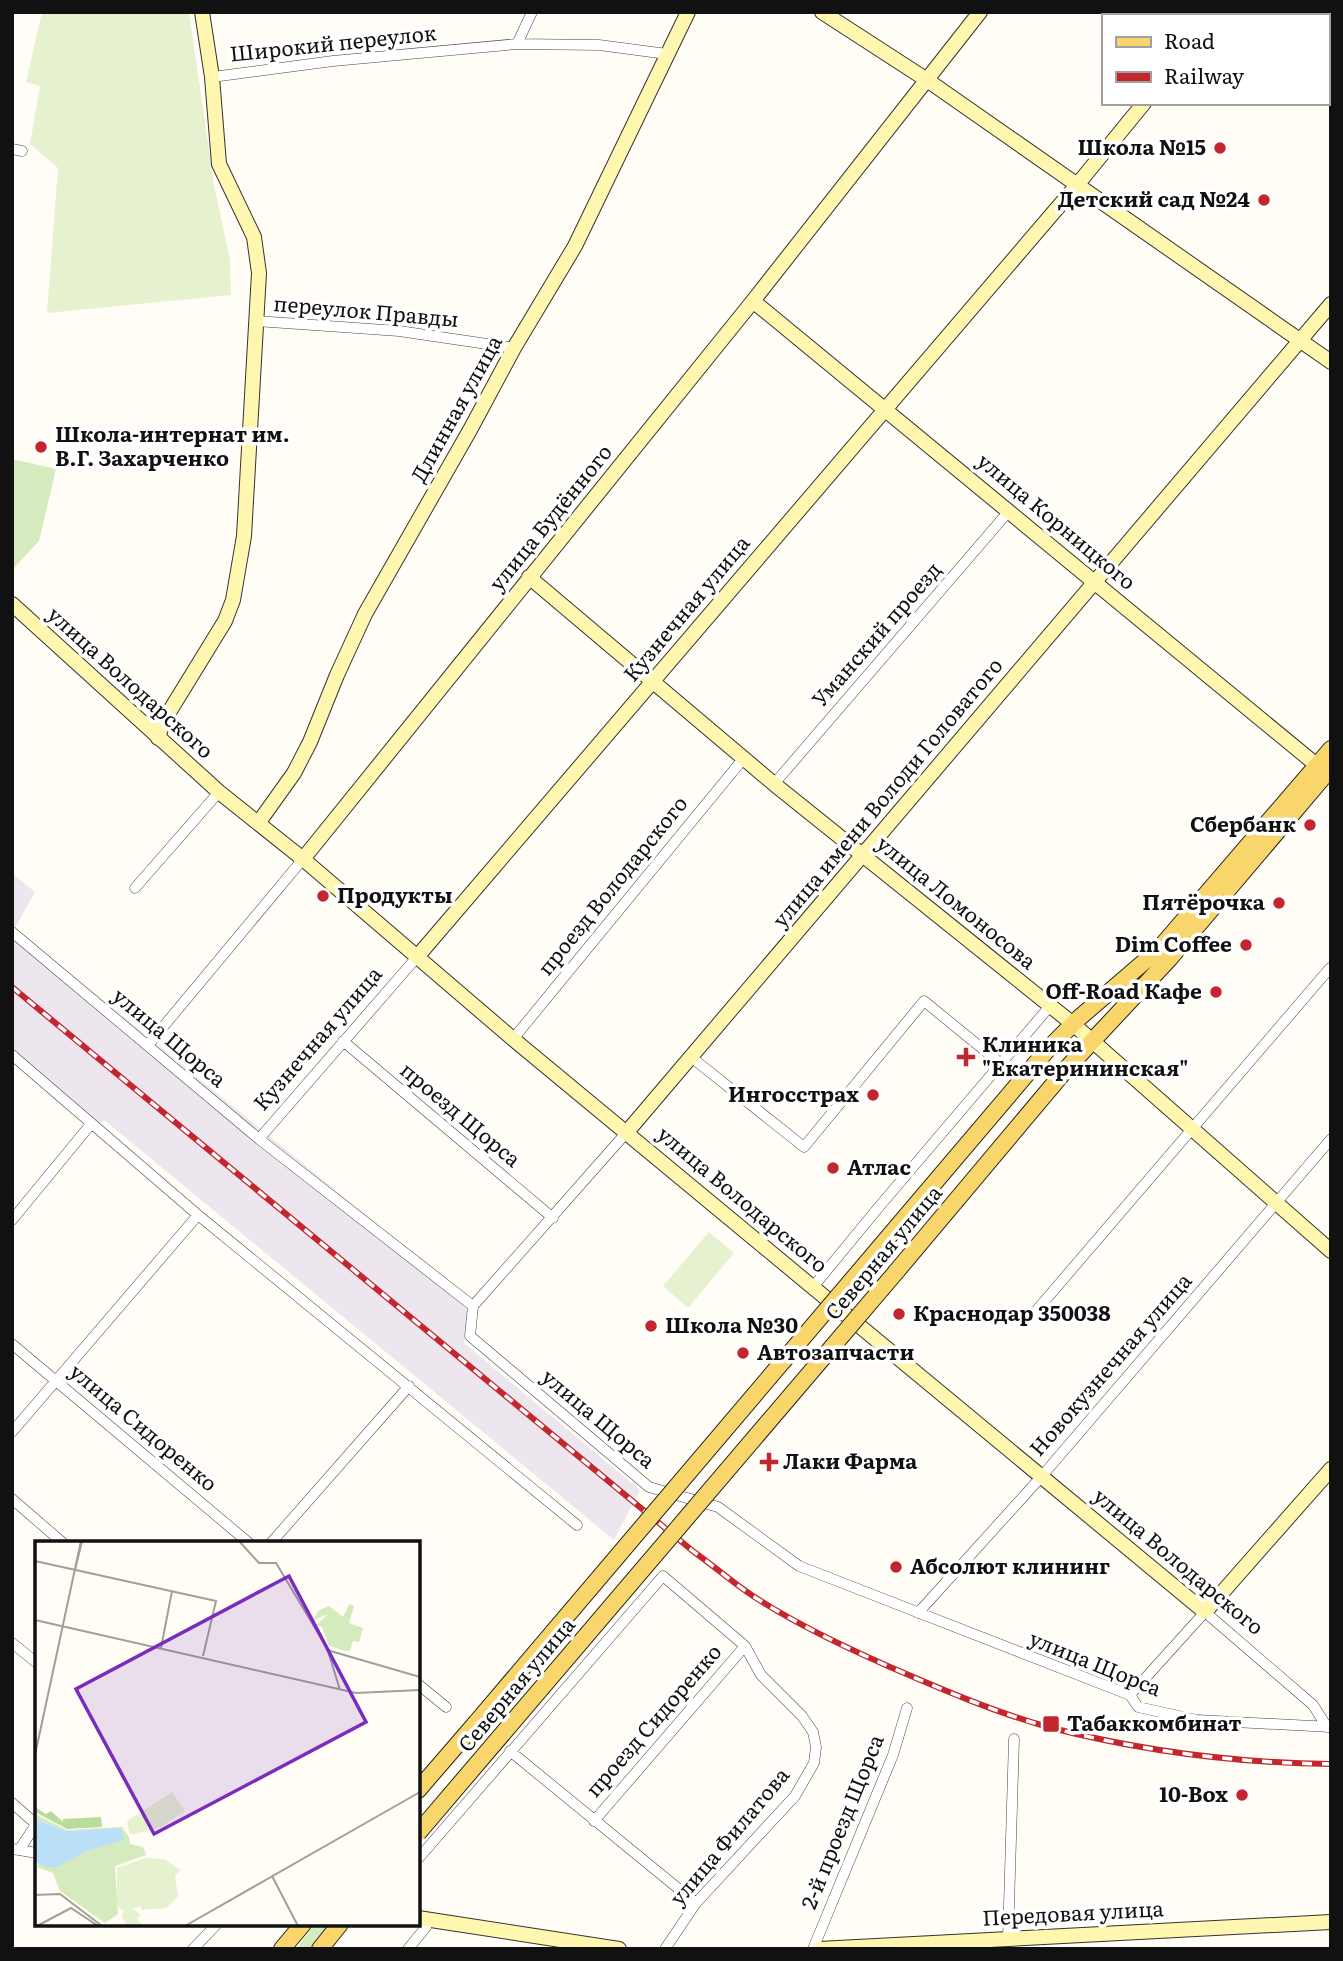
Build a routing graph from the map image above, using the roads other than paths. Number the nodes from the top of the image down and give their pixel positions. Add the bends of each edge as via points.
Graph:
1 (202, 12) edge
2 (532, 12) edge
3 (688, 12) edge
4 (822, 12) edge
5 (980, 12) edge
6 (517, 44) junction
7 (667, 54) junction
8 (212, 77) junction
9 (927, 80) junction
10 (1142, 105) edge
11 (1077, 186) junction
12 (753, 301) junction
13 (1331, 304) edge
14 (256, 321) junction
15 (1300, 341) junction
16 (514, 348) junction
17 (1331, 362) edge
18 (886, 408) junction
19 (1009, 511) junction
20 (529, 577) junction
21 (1095, 583) junction
22 (12, 604) edge
23 (652, 683) junction
24 (158, 738) junction
25 (1331, 748) edge
26 (743, 759) junction
27 (1326, 771) edge
28 (774, 784) junction
29 (219, 792) junction
30 (259, 822) junction
31 (862, 855) junction
32 (303, 859) junction
33 (135, 888) dead end
34 (12, 932) edge
35 (417, 957) junction
36 (1330, 968) edge
37 (1050, 1006) junction
38 (1073, 1024) junction
39 (513, 1039) junction
40 (343, 1041) junction
41 (1092, 1041) junction
42 (148, 1045) junction
43 (12, 1055) edge
44 (691, 1057) junction
45 (1000, 1063) junction
46 (91, 1124) junction
47 (1192, 1130) junction
48 (627, 1132) junction
49 (259, 1139) junction
50 (1331, 1139) edge
51 (1275, 1202) junction
52 (198, 1215) junction
53 (553, 1218) junction
54 (12, 1220) edge
55 (1331, 1251) edge
56 (813, 1287) junction
57 (473, 1306) junction
58 (1036, 1311) dead end
59 (12, 1344) edge
60 (56, 1379) junction
61 (409, 1386) junction
62 (12, 1432) edge
63 (1331, 1469) edge
64 (1042, 1476) junction
65 (12, 1499) edge
66 (577, 1525) dead end
67 (62, 1541) edge
68 (247, 1541) edge
69 (273, 1541) edge
70 (1205, 1612) junction
71 (918, 1613) junction
72 (12, 1643) edge
73 (744, 1646) junction
74 (35, 1661) edge
75 (420, 1686) edge
76 (1130, 1695) junction
77 (446, 1707) dead end
78 (907, 1708) dead end
79 (1329, 1727) edge
80 (1014, 1739) dead end
81 (510, 1751) junction
82 (420, 1788) edge
83 (12, 1803) edge
84 (594, 1821) junction
85 (35, 1822) edge
86 (35, 1824) edge
87 (420, 1831) edge
88 (15, 1849) edge
89 (35, 1853) edge
90 (420, 1857) edge
91 (696, 1903) junction
92 (1331, 1922) edge
93 (420, 1923) edge
94 (420, 1923) edge
95 (215, 1926) edge
96 (301, 1926) edge
97 (338, 1926) edge
98 (418, 1926) edge
99 (1331, 1930) edge
100 (1008, 1940) junction
101 (193, 1949) edge
102 (282, 1949) edge
103 (320, 1949) edge
104 (408, 1949) edge
105 (556, 1949) edge
106 (619, 1949) edge
107 (665, 1949) edge
108 (813, 1949) edge
109 (818, 1949) edge
110 (955, 1949) edge

1 - 8 street
2 - 6 street
3 - 7 street, Длинная улица
4 - 9 street
5 - 9 street, улица Будённого
6 - 7 street, Широкий переулок via 599,45
6 - 8 street, Широкий переулок
7 - 16 street, Длинная улица via 575,246
8 - 14 street via 219,164 254,237
9 - 11 street
9 - 12 street, улица Будённого
10 - 11 street, Кузнечная улица
11 - 15 street
11 - 18 street, Кузнечная улица
12 - 18 street, улица Корницкого
12 - 20 street, улица Будённого
13 - 15 street, улица имени Володи Головатого
14 - 16 street, переулок Правды via 399,331
14 - 24 street via 244,536 233,600
15 - 17 street
15 - 21 street, улица имени Володи Головатого
16 - 30 street, Длинная улица via 365,614 294,773
18 - 19 street, улица Корницкого
18 - 23 street, Кузнечная улица
19 - 21 street, улица Корницкого
19 - 28 street, Уманский проезд
20 - 23 street, улица Ломоносова
20 - 32 street, улица Будённого
21 - 27 street, улица Корницкого
21 - 31 street, улица имени Володи Головатого
22 - 24 street, улица Володарского
23 - 26 street, улица Ломоносова
23 - 35 street, Кузнечная улица
24 - 29 street, улица Володарского
25 - 27 main road, Северная улица
26 - 28 street, улица Ломоносова
26 - 39 street, проезд Володарского
27 - 38 main road, Северная улица via 1159,949
27 - 41 main road, Северная улица via 1170,958
28 - 31 street, улица Ломоносова
29 - 30 street, улица Володарского
29 - 33 street
30 - 32 street, улица Володарского
31 - 37 street, улица Ломоносова
31 - 44 street, улица имени Володи Головатого
32 - 35 street, улица Володарского
32 - 42 street, улица Будённого
34 - 42 street, улица Щорса
35 - 39 street, улица Володарского
35 - 40 street, Кузнечная улица
36 - 47 street
37 - 38 street, улица Ломоносова
37 - 45 street
38 - 41 street, улица Ломоносова
38 - 82 main road, Северная улица, bridge
39 - 48 street, улица Володарского
40 - 49 street, Кузнечная улица
40 - 53 street, проезд Щорса
41 - 47 street, улица Ломоносова
41 - 87 main road, Северная улица, bridge
42 - 49 street, улица Щорса
43 - 46 street
44 - 45 street via 804,1147 924,1001
44 - 48 street, улица имени Володи Головатого
45 - 56 street
46 - 52 street
46 - 54 street
47 - 51 street, улица Ломоносова
47 - 58 street
48 - 53 street, улица имени Володи Головатого
48 - 56 street, улица Володарского
49 - 57 street, улица Щорса
50 - 51 street, Новокузнечная улица
51 - 55 street, улица Ломоносова
51 - 64 street, Новокузнечная улица
52 - 60 street
52 - 61 street
53 - 57 street, улица имени Володи Головатого
56 - 64 street, улица Володарского
57 - 71 street, улица Щорса via 470,1336 649,1487 718,1507 799,1566
59 - 60 street, улица Сидоренко
60 - 62 street
60 - 68 street, улица Сидоренко
61 - 66 street
61 - 69 street
63 - 70 street
64 - 70 street, улица Володарского
64 - 71 street, Новокузнечная улица
65 - 67 street
70 - 76 street
70 - 79 street, улица Володарского via 1314,1705
71 - 76 street, улица Щорса
72 - 74 street
73 - 81 street, улица Филатова via 663,1576
73 - 84 street, проезд Сидоренко
73 - 91 street, улица Филатова via 761,1675 813,1731 814,1763 795,1796
75 - 77 street
76 - 79 street, улица Щорса via 1138,1707 1198,1720
78 - 108 street, 2-й проезд Щорса via 893,1755
80 - 100 street
81 - 84 street
81 - 90 street
83 - 85 street
84 - 91 street
86 - 88 street
88 - 89 street
91 - 107 street, улица Филатова
92 - 100 street, Передовая улица
93 - 105 street
94 - 106 street
95 - 101 street
96 - 102 main road
97 - 103 main road
98 - 104 street
99 - 110 street, Передовая улица
100 - 109 street, Передовая улица

